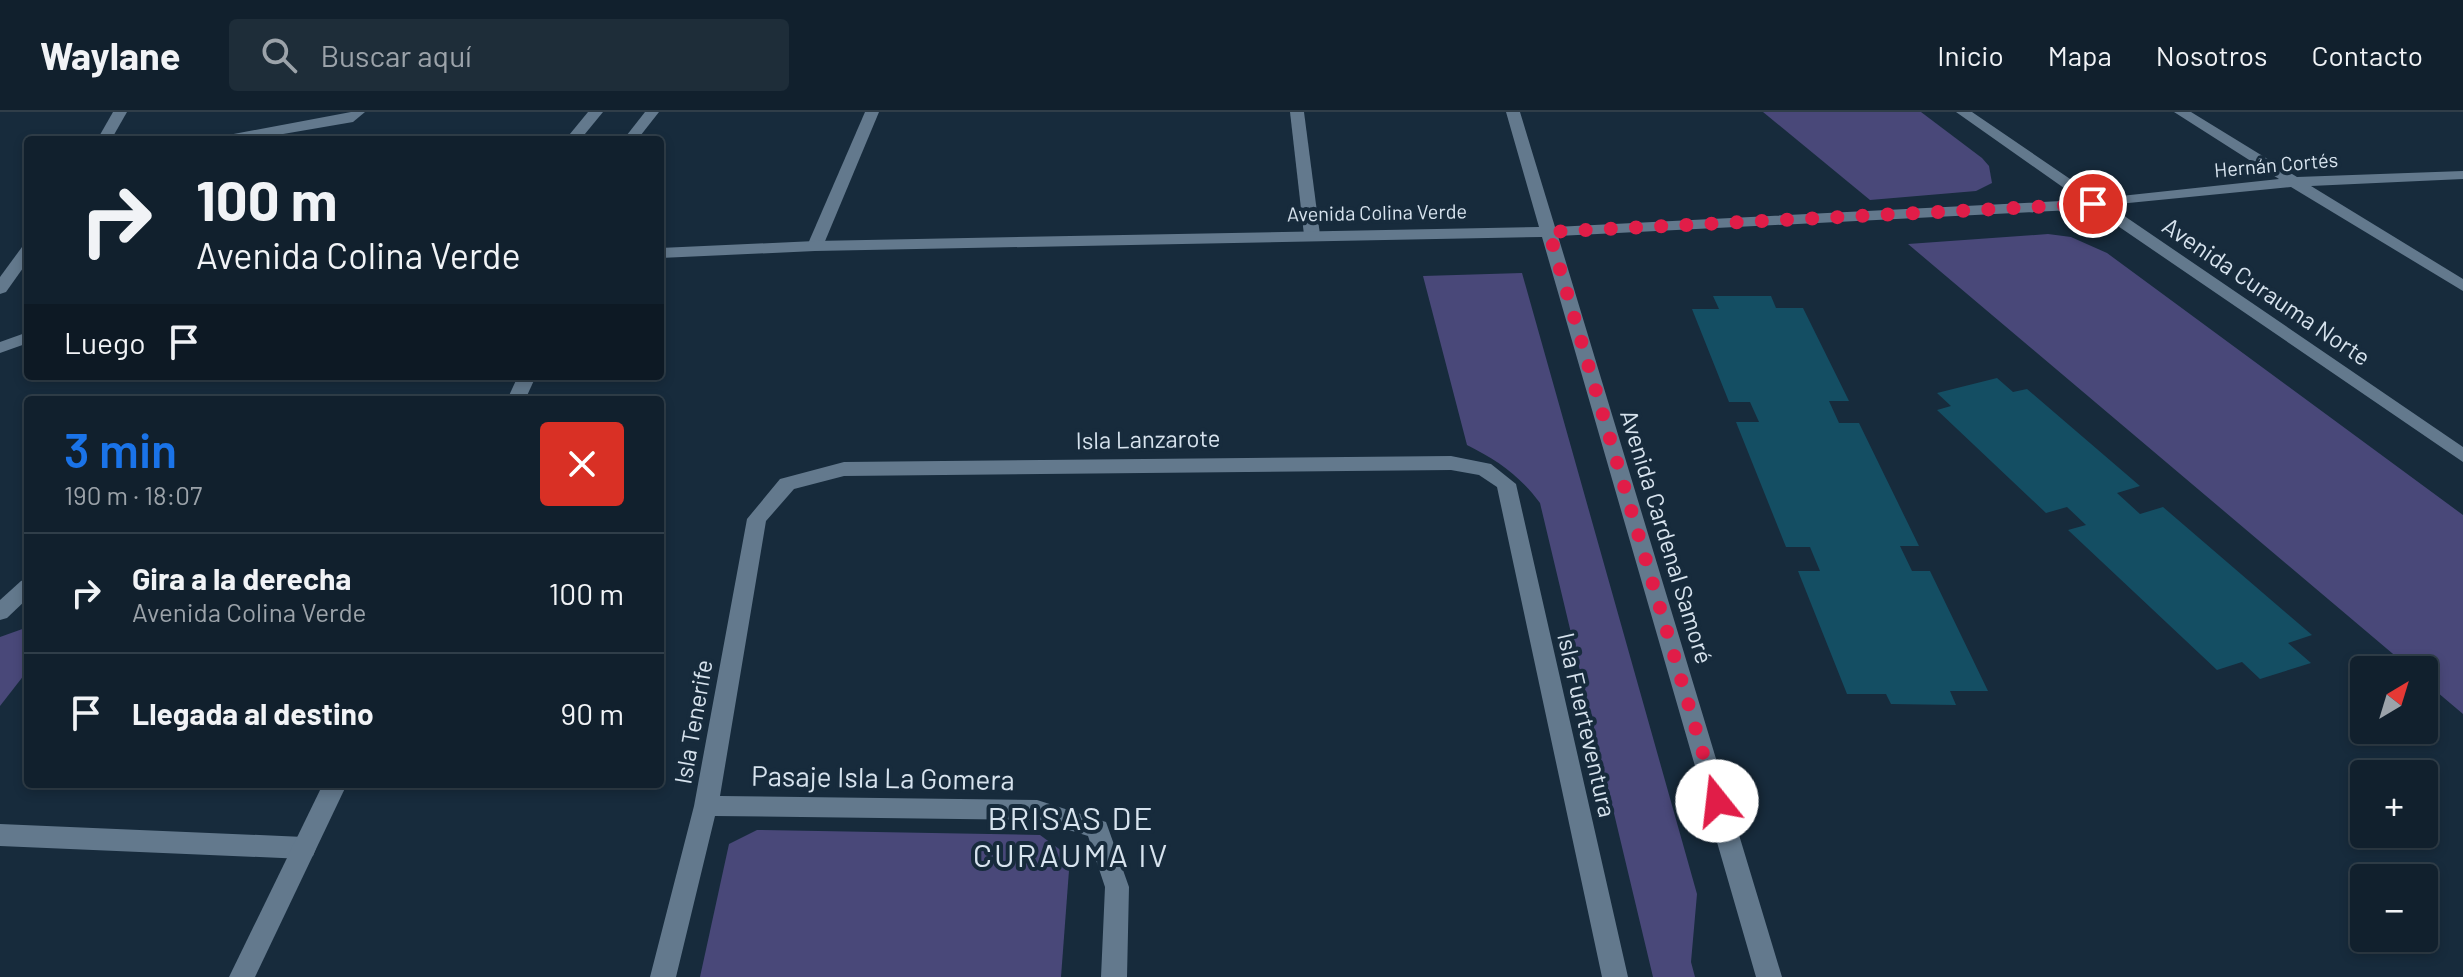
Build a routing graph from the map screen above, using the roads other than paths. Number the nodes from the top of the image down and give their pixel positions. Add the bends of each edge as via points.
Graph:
1 (120, 112) edge
2 (358, 112) edge
3 (596, 112) edge
4 (652, 112) edge
5 (872, 112) edge
6 (1297, 112) edge
7 (1513, 112) edge
8 (1963, 112) edge
9 (2181, 112) edge
10 (106, 136) edge
11 (247, 136) edge
12 (575, 136) edge
13 (633, 136) edge
14 (2463, 175) edge
15 (2292, 182) junction
16 (2093, 204) junction
17 (1549, 232) junction
18 (1312, 235) junction
19 (815, 246) junction
20 (664, 253) edge
21 (24, 256) edge
22 (2463, 286) edge
23 (0, 289) edge
24 (24, 339) edge
25 (0, 348) edge
26 (2463, 456) edge
27 (787, 484) joint
28 (1506, 484) joint
29 (24, 590) edge
30 (0, 612) edge
31 (333, 788) edge
32 (706, 806) junction
33 (0, 835) edge
34 (304, 848) junction
35 (242, 977) edge
36 (663, 977) edge
37 (1114, 977) edge
38 (1615, 977) edge
39 (1769, 977) edge

1 - 10 street
2 - 11 street via 353,118
3 - 12 street
4 - 13 street
5 - 19 street
6 - 18 street
7 - 17 street, Avenida Cardenal Samoré
8 - 16 street, Avenida Curauma Norte
9 - 15 street
14 - 15 street, Hernán Cortés
15 - 16 street, Hernán Cortés
15 - 22 street
16 - 17 street, Avenida Colina Verde
16 - 26 street, Avenida Curauma Norte
17 - 18 street, Avenida Colina Verde
17 - 39 street, Avenida Cardenal Samoré
18 - 19 street, Avenida Colina Verde
19 - 20 street, Avenida Colina Verde
21 - 23 street
24 - 25 street
27 - 28 street, Isla Lanzarote via 844,469 1451,463 1484,469
27 - 32 street, Isla Tenerife via 757,519
28 - 38 street, Isla Fuerteventura
29 - 30 street
31 - 34 street
32 - 36 street, Isla Tenerife
32 - 37 street, Pasaje Isla La Gomera via 1037,810 1098,829 1117,887
33 - 34 street
34 - 35 street

